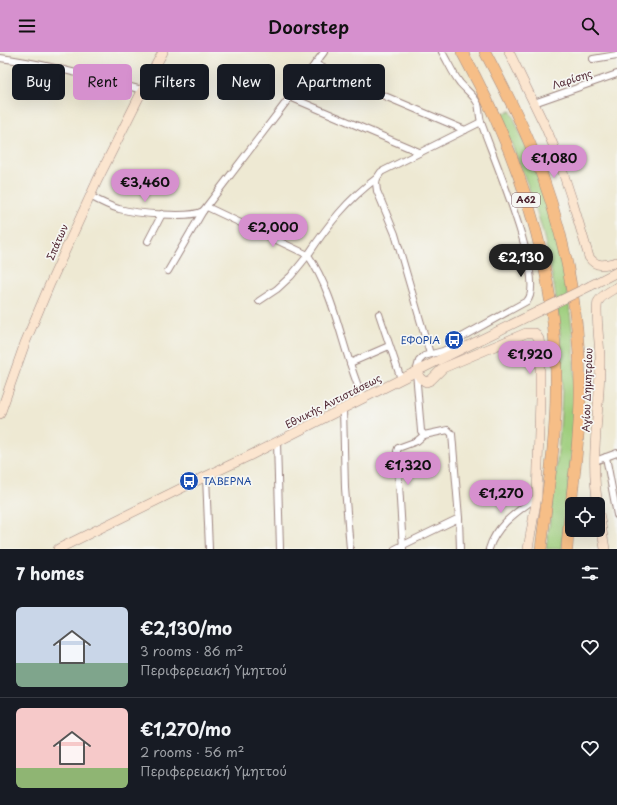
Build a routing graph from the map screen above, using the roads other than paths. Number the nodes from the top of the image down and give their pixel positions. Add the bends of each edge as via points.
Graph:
1 (160, 52) edge
2 (163, 52) edge
3 (324, 52) edge
4 (442, 52) edge
5 (456, 52) edge
6 (462, 52) edge
7 (486, 52) edge
8 (509, 52) edge
9 (617, 55) edge
10 (0, 58) edge
11 (593, 60) dead end
12 (154, 64) edge
13 (156, 64) edge
14 (315, 64) edge
15 (617, 74) edge
16 (140, 85) edge
17 (140, 94) edge
18 (385, 96) edge
19 (288, 100) edge
20 (297, 100) edge
21 (534, 103) junction
22 (492, 112) junction
23 (481, 122) junction
24 (465, 130) junction
25 (419, 152) junction
26 (377, 178) junction
27 (90, 196) junction
28 (205, 209) junction
29 (162, 214) junction
30 (148, 241) dead end
31 (308, 255) junction
32 (617, 262) edge
33 (168, 271) dead end
34 (617, 272) edge
35 (617, 287) edge
36 (259, 301) dead end
37 (379, 314) dead end
38 (389, 346) junction
39 (430, 354) junction
40 (350, 363) junction
41 (416, 372) junction
42 (401, 379) junction
43 (3, 397) edge
44 (363, 398) junction
45 (343, 408) junction
46 (0, 414) edge
47 (424, 435) junction
48 (277, 442) junction
49 (617, 453) edge
50 (606, 457) junction
51 (595, 461) junction
52 (206, 476) junction
53 (597, 497) edge
54 (537, 498) junction
55 (617, 515) edge
56 (459, 518) junction
57 (603, 537) edge
58 (403, 547) edge
59 (58, 549) edge
60 (209, 549) edge
61 (280, 549) edge
62 (350, 549) edge
63 (395, 549) edge
64 (460, 549) edge
65 (489, 549) edge
66 (528, 549) edge
67 (541, 549) edge
68 (567, 549) edge
69 (605, 549) edge

1 - 12 main road, Σπάτων
2 - 13 main road, Σπάτων
3 - 14 street
4 - 23 street via 458,80 476,100
5 - 22 highway
6 - 22 highway, Α62
7 - 68 highway, Α62 via 514,108 541,172 558,225 571,286 579,356 580,396
8 - 21 main road
9 - 11 street
10 - 16 street
15 - 21 street, Λαρίσης
17 - 27 main road, Σπάτων
18 - 24 street
19 - 28 street
20 - 25 street
21 - 32 main road via 559,158 589,257 599,265
22 - 67 highway, Α62 via 514,162 531,214 542,256 553,322 556,410
23 - 24 street
23 - 39 street via 515,213 528,265 531,295 523,303 460,338 451,347
24 - 25 street
25 - 26 street via 381,172
26 - 31 street via 362,188 336,215
26 - 39 street via 377,191 396,234
27 - 29 street via 119,209
27 - 43 main road, Σπάτων
28 - 29 street via 196,214
28 - 31 street
28 - 33 street
29 - 30 street
31 - 36 street via 291,276
31 - 40 street via 325,288
34 - 41 main road, Εθνικής Αντιστάσεως, bridge
35 - 51 main road, Αγίου Δημητρίου via 600,298 597,304 600,373
37 - 38 street
38 - 40 street
38 - 42 street
39 - 41 street via 421,358
40 - 44 street
41 - 42 main road, Εθνικής Αντιστάσεως
41 - 47 street via 420,426
41 - 54 main road via 426,382 443,368 526,333 538,335 540,398
42 - 44 main road, Εθνικής Αντιστάσεως
43 - 46 main road, Σπάτων
44 - 45 main road, Εθνικής Αντιστάσεως
45 - 48 main road, Εθνικής Αντιστάσεως
45 - 62 street
47 - 56 street via 444,430 452,434
47 - 58 street via 417,441 398,448 397,451
48 - 52 main road, Εθνικής Αντιστάσεως
48 - 61 street
49 - 50 street
50 - 51 street
50 - 55 street
51 - 53 main road, Αγίου Δημητρίου
52 - 59 main road, Εθνικής Αντιστάσεως
52 - 60 street
54 - 65 street via 507,521 493,537
54 - 66 main road
56 - 58 street
56 - 64 street
57 - 69 main road, Αγίου Δημητρίου
58 - 63 street

